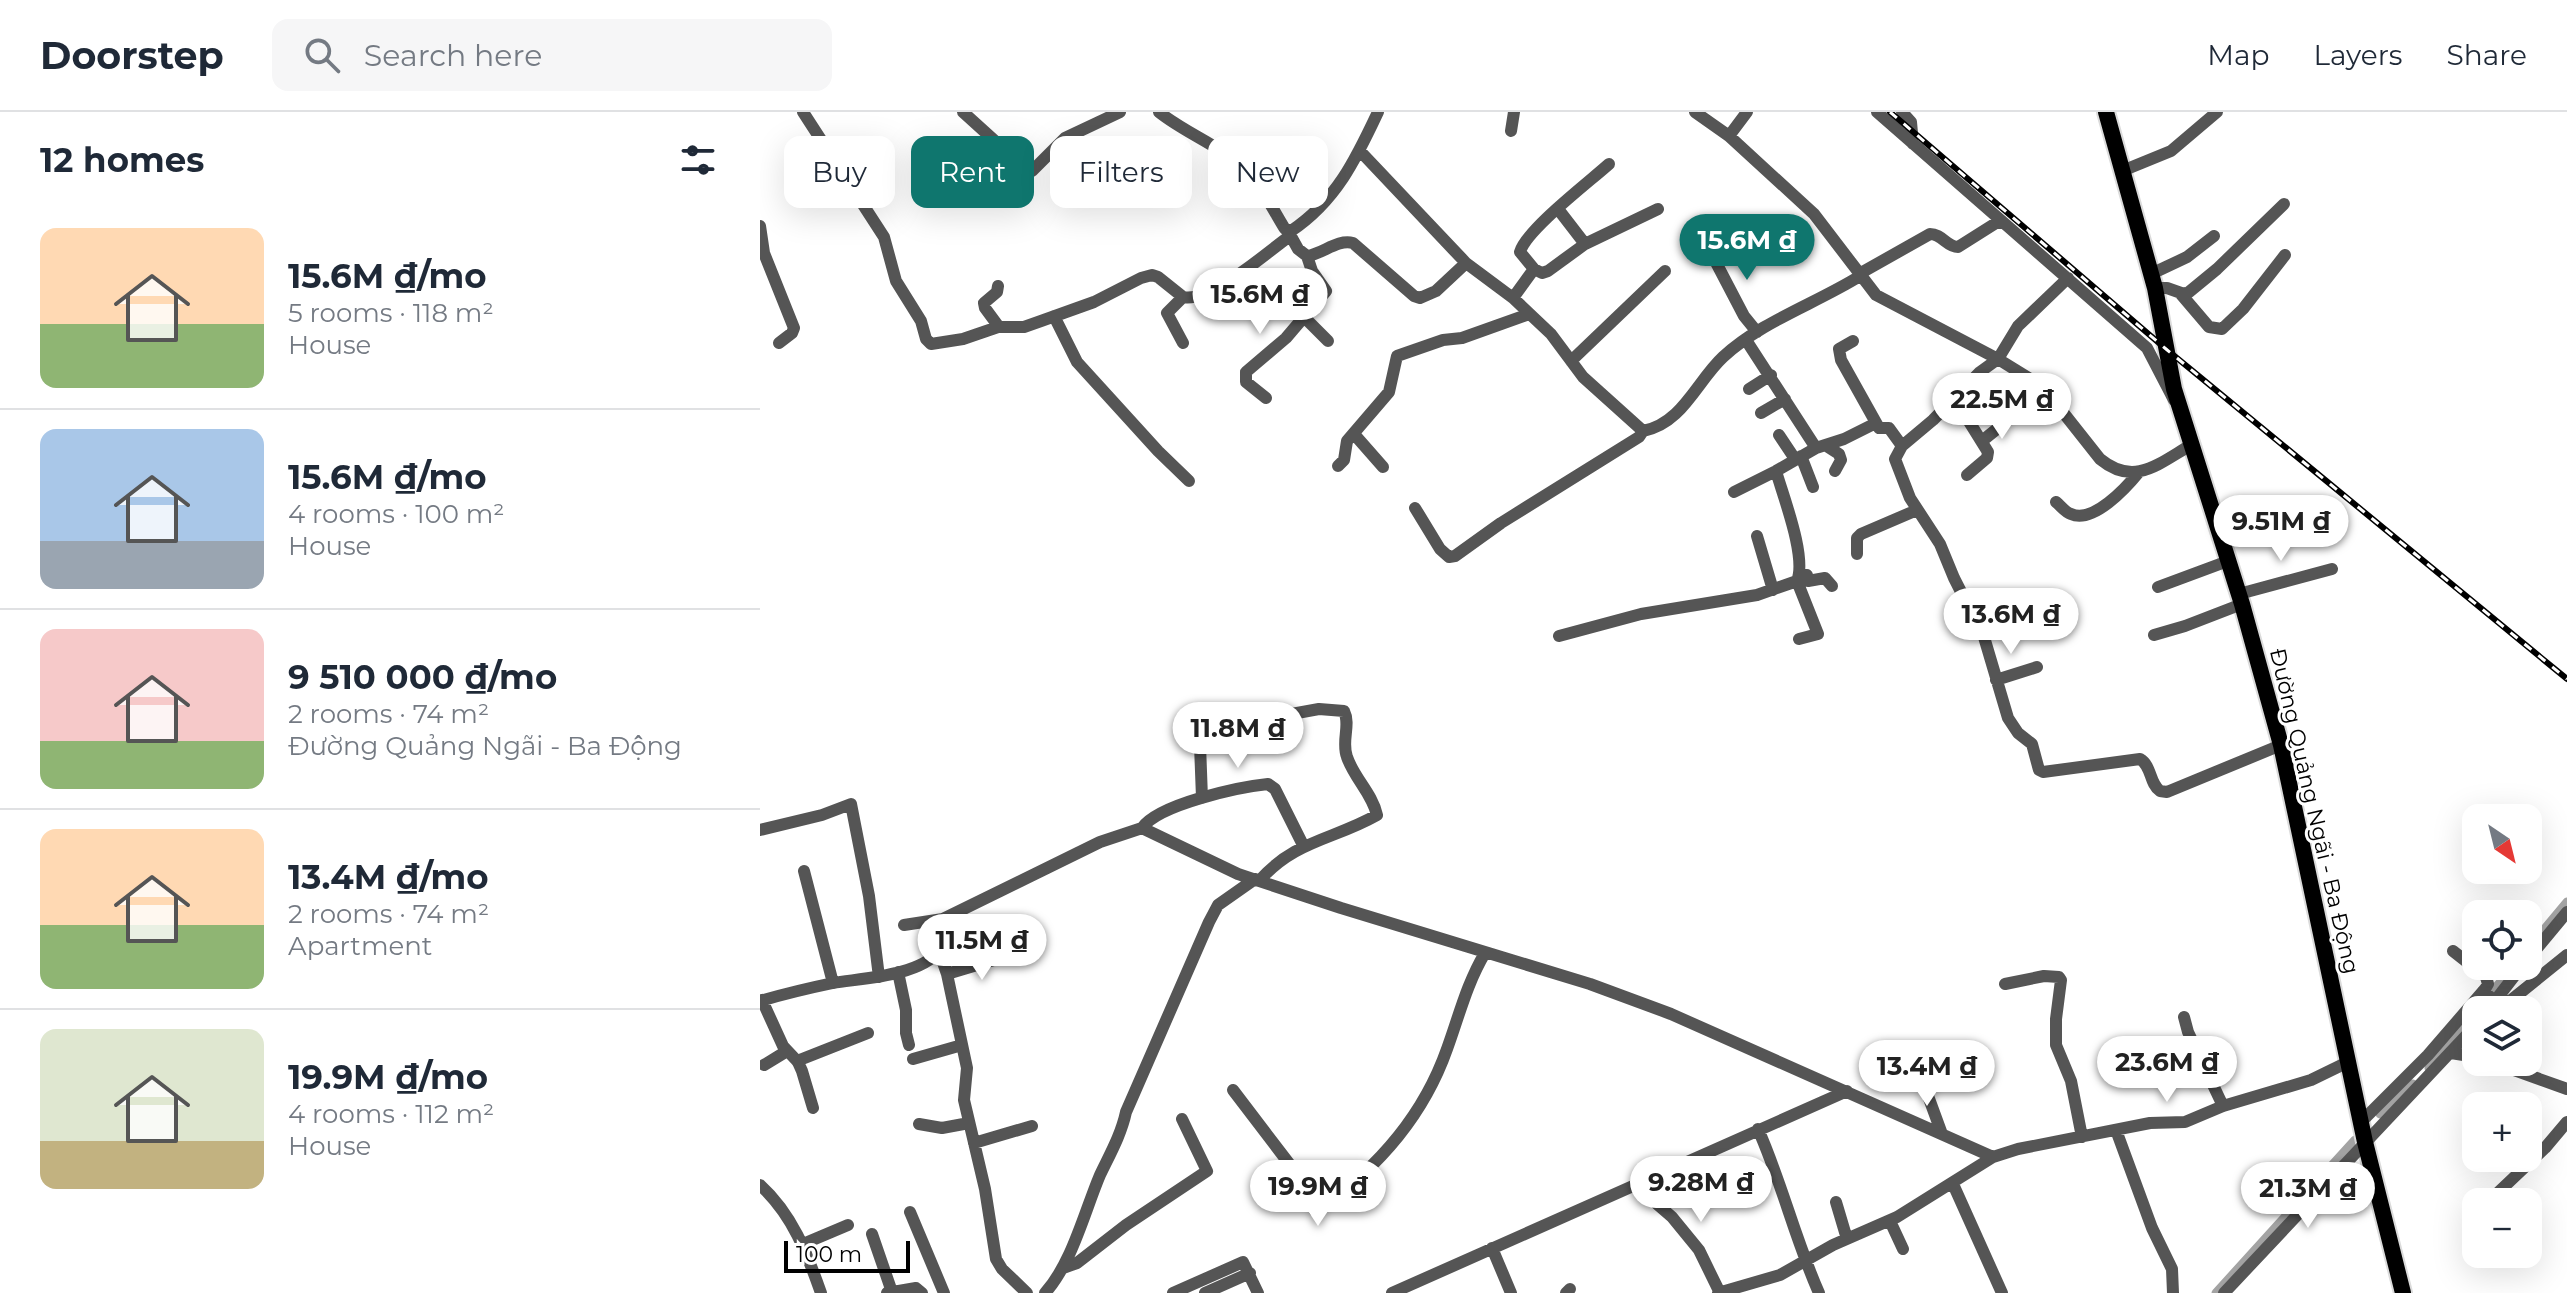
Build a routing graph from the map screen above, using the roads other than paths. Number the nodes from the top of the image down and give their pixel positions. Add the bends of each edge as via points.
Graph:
1 (803, 112) edge
2 (963, 112) edge
3 (1120, 112) edge
4 (1159, 112) edge
5 (1378, 112) edge
6 (1514, 112) edge
7 (1695, 112) edge
8 (1747, 112) edge
9 (1877, 112) edge
10 (1902, 112) edge
11 (2106, 112) edge
12 (2217, 112) edge
13 (1511, 131) dead end
14 (1729, 136) junction
15 (1913, 144) junction
16 (1360, 151) junction
17 (1609, 164) dead end
18 (2122, 171) junction
19 (2284, 204) dead end
20 (1558, 209) junction
21 (1658, 209) dead end
22 (2004, 223) junction
23 (760, 226) edge
24 (1289, 234) junction
25 (2214, 236) dead end
26 (1585, 244) junction
27 (1710, 251) dead end
28 (2285, 255) dead end
29 (1307, 256) junction
30 (1466, 263) junction
31 (1534, 269) junction
32 (1312, 271) junction
33 (1665, 271) dead end
34 (1860, 275) junction
35 (2068, 278) junction
36 (2153, 281) junction
37 (998, 286) dead end
38 (2180, 293) junction
39 (1280, 295) dead end
40 (1183, 297) junction
41 (1513, 298) junction
42 (1529, 314) junction
43 (1054, 316) junction
44 (1303, 316) junction
45 (999, 327) junction
46 (1751, 336) junction
47 (1328, 341) dead end
48 (1853, 341) dead end
49 (779, 343) dead end
50 (1183, 343) dead end
51 (1998, 359) junction
52 (1571, 361) junction
53 (1771, 375) junction
54 (1749, 389) dead end
55 (1266, 398) dead end
56 (1785, 399) junction
57 (1955, 399) junction
58 (1761, 413) dead end
59 (2182, 413) junction
60 (2008, 420) dead end
61 (1876, 423) junction
62 (1643, 431) junction
63 (1354, 434) junction
64 (1779, 435) dead end
65 (1982, 441) junction
66 (2191, 445) junction
67 (1821, 446) junction
68 (1902, 446) junction
69 (1798, 457) junction
70 (1338, 466) dead end
71 (1383, 467) dead end
72 (1776, 471) junction
73 (1835, 471) dead end
74 (2139, 472) junction
75 (1967, 475) dead end
76 (1189, 481) dead end
77 (1813, 487) dead end
78 (1734, 492) dead end
79 (2056, 502) dead end
80 (1415, 508) dead end
81 (1917, 510) junction
82 (1757, 536) dead end
83 (1857, 554) dead end
84 (2228, 561) junction
85 (2332, 569) dead end
86 (1798, 578) junction
87 (1832, 586) dead end
88 (2158, 587) dead end
89 (1773, 590) junction
90 (2241, 599) junction
91 (2029, 605) dead end
92 (2154, 635) dead end
93 (1559, 636) dead end
94 (1984, 637) junction
95 (1799, 639) dead end
96 (2037, 667) dead end
97 (1996, 680) junction
98 (1275, 717) dead end
99 (1199, 718) dead end
100 (2281, 745) junction
101 (1202, 798) junction
102 (1142, 828) junction
103 (760, 830) edge
104 (1303, 845) junction
105 (804, 871) dead end
106 (1257, 880) junction
107 (2567, 912) edge
108 (943, 919) junction
109 (904, 925) dead end
110 (2542, 942) edge
111 (939, 951) junction
112 (2453, 951) dead end
113 (1485, 953) junction
114 (2567, 955) edge
115 (1007, 956) dead end
116 (898, 972) junction
117 (947, 974) junction
118 (879, 977) junction
119 (2508, 980) edge
120 (833, 983) junction
121 (2005, 984) dead end
122 (2488, 996) edge
123 (2491, 996) edge
124 (2516, 996) edge
125 (761, 1000) edge
126 (2184, 1017) dead end
127 (2462, 1023) edge
128 (868, 1033) dead end
129 (2462, 1041) edge
130 (909, 1045) dead end
131 (962, 1045) junction
132 (2451, 1053) junction
133 (2462, 1055) edge
134 (792, 1056) junction
135 (913, 1059) dead end
136 (2348, 1062) junction
137 (1916, 1063) dead end
138 (764, 1065) dead end
139 (2531, 1076) edge
140 (2567, 1089) edge
141 (1233, 1090) dead end
142 (1847, 1091) junction
143 (2223, 1106) junction
144 (813, 1108) dead end
145 (1182, 1119) dead end
146 (2361, 1122) junction
147 (2567, 1122) edge
148 (969, 1123) junction
149 (919, 1124) dead end
150 (1032, 1126) dead end
151 (1758, 1129) junction
152 (2116, 1130) junction
153 (1942, 1134) junction
154 (2082, 1137) junction
155 (2365, 1142) junction
156 (974, 1143) junction
157 (1993, 1157) junction
158 (1643, 1180) junction
159 (1953, 1184) junction
160 (760, 1185) edge
161 (2503, 1188) edge
162 (1836, 1202) dead end
163 (910, 1212) dead end
164 (1890, 1221) junction
165 (848, 1225) dead end
166 (872, 1234) dead end
167 (1847, 1239) junction
168 (803, 1244) junction
169 (1492, 1248) junction
170 (1903, 1249) dead end
171 (1805, 1261) junction
172 (1247, 1267) junction
173 (1063, 1268) junction
174 (892, 1292) edge
175 (1022, 1292) edge
176 (821, 1293) edge
177 (885, 1293) edge
178 (922, 1293) edge
179 (944, 1293) edge
180 (1045, 1293) edge
181 (1173, 1293) edge
182 (1205, 1293) edge
183 (1258, 1293) edge
184 (1392, 1293) edge
185 (1511, 1293) edge
186 (1719, 1293) edge
187 (1819, 1293) edge
188 (2002, 1293) edge
189 (2173, 1293) edge
190 (2224, 1293) edge
191 (2403, 1293) edge

1 - 45 street via 884,237 896,281 928,342 941,344
2 - 3 street via 1028,171 1065,138
4 - 24 street via 1246,170
5 - 16 street
6 - 13 street
7 - 14 street
8 - 14 street
9 - 15 street
10 - 15 street via 1911,122
11 - 18 main road, Đường Quảng Ngãi - Ba Động
12 - 18 street via 2171,151
14 - 34 street via 1814,214
15 - 22 street
16 - 24 street via 1340,185
16 - 30 street
17 - 20 street
18 - 36 main road, Đường Quảng Ngãi - Ba Động
19 - 38 street via 2211,275
20 - 26 street
20 - 31 street via 1520,248
21 - 26 street
22 - 34 street via 1954,248 1930,234
22 - 35 street
23 - 49 street via 764,253 794,328
24 - 29 street
24 - 40 street via 1224,283 1200,296
25 - 36 street
26 - 31 street via 1548,271
27 - 46 street
28 - 38 street via 2222,329 2209,327
29 - 30 street via 1353,243 1420,298 1436,291
29 - 32 street
30 - 41 street
31 - 41 street
32 - 39 street
32 - 44 street via 1326,291
33 - 52 street
34 - 46 street
34 - 51 street via 1884,301
35 - 51 street via 2018,326
35 - 59 street via 2147,348
36 - 38 street
36 - 59 main road, Đường Quảng Ngãi - Ba Động
37 - 45 street via 984,303
40 - 43 street via 1152,275
40 - 50 street via 1167,313
41 - 42 street
42 - 52 street
42 - 63 street via 1397,356 1389,392
43 - 45 street via 1024,327
43 - 76 street via 1077,362
44 - 47 street
44 - 55 street via 1246,372 1246,382
46 - 53 street
46 - 62 street via 1719,361 1673,416
48 - 61 street via 1838,354
51 - 57 street
51 - 74 street via 2053,396 2109,467 2124,474
52 - 62 street
53 - 54 street
53 - 56 street
56 - 58 street
56 - 67 street
57 - 65 street
57 - 68 street
59 - 66 main road, Đường Quảng Ngãi - Ba Động
60 - 65 street
61 - 67 street
61 - 68 street via 1889,428
62 - 80 street via 1455,556 1440,549
63 - 70 street
63 - 71 street
64 - 69 street
65 - 75 street via 1988,455
66 - 74 street
66 - 84 main road, Đường Quảng Ngãi - Ba Động
67 - 69 street
67 - 73 street via 1839,454
68 - 81 street via 1895,459
69 - 72 street
69 - 77 street
72 - 78 street
72 - 86 street via 1791,516
74 - 79 street via 2119,495 2088,515 2071,515
81 - 83 street via 1861,534
81 - 94 street via 1940,544
82 - 89 street
84 - 88 street
84 - 90 main road, Đường Quảng Ngãi - Ba Động
85 - 90 street
86 - 87 street via 1825,578
86 - 89 street
86 - 95 street via 1818,634
89 - 93 street via 1641,614
90 - 92 street
90 - 100 main road, Đường Quảng Ngãi - Ba Động
91 - 94 street
94 - 97 street
96 - 97 street
97 - 100 street via 2008,718 2032,744 2043,772 2140,759 2157,790 2167,792
98 - 104 street via 1319,709 1344,711 1347,757 1374,801 1377,815
99 - 101 street
100 - 136 main road, Đường Quảng Ngãi - Ba Động
101 - 102 street via 1152,817
101 - 104 street via 1273,786
102 - 106 street
102 - 108 street via 1100,842
103 - 118 street via 851,804
104 - 106 street
105 - 120 street
106 - 113 street
106 - 173 street via 1218,905 1209,922
107 - 110 street
108 - 109 street
108 - 111 street
111 - 116 street via 926,963
111 - 117 street
112 - 122 street via 2486,977
113 - 141 street via 1422,1105 1384,1155 1319,1209 1315,1211 1294,1170
113 - 142 street via 1671,1014
114 - 124 street
115 - 117 street
116 - 118 street
116 - 130 street
117 - 131 street
118 - 120 street
119 - 123 street
120 - 125 street
121 - 154 street via 2044,976 2061,980 2056,1045 2071,1081
125 - 134 street
126 - 143 street
127 - 146 street
128 - 134 street
129 - 132 street
131 - 135 street
131 - 148 street
132 - 133 street
132 - 155 street
134 - 138 street
134 - 144 street
136 - 143 street via 2311,1080
136 - 146 main road, Đường Quảng Ngãi - Ba Động
137 - 153 street
139 - 140 street
142 - 151 street
142 - 153 street
143 - 152 street via 2185,1122
145 - 173 street via 1207,1171
146 - 155 main road, Đường Quảng Ngãi - Ba Động
147 - 161 street
148 - 149 street via 942,1128
148 - 156 street
150 - 156 street
151 - 158 street
151 - 171 street
152 - 154 street
152 - 189 street via 2172,1269
153 - 157 street
154 - 157 street
155 - 190 street
155 - 191 main road, Đường Quảng Ngãi - Ba Động
156 - 175 street via 996,1259
157 - 159 street
158 - 169 street
158 - 186 street via 1657,1204 1699,1250
159 - 164 street
159 - 188 street
160 - 168 street
162 - 167 street
163 - 179 street
164 - 167 street
164 - 170 street
165 - 168 street
166 - 174 street
167 - 171 street
168 - 176 street
169 - 184 street
169 - 185 street
171 - 186 street via 1780,1275
171 - 187 street
172 - 181 street
172 - 182 street
172 - 183 street
173 - 180 street
174 - 177 street
174 - 178 street via 916,1288

